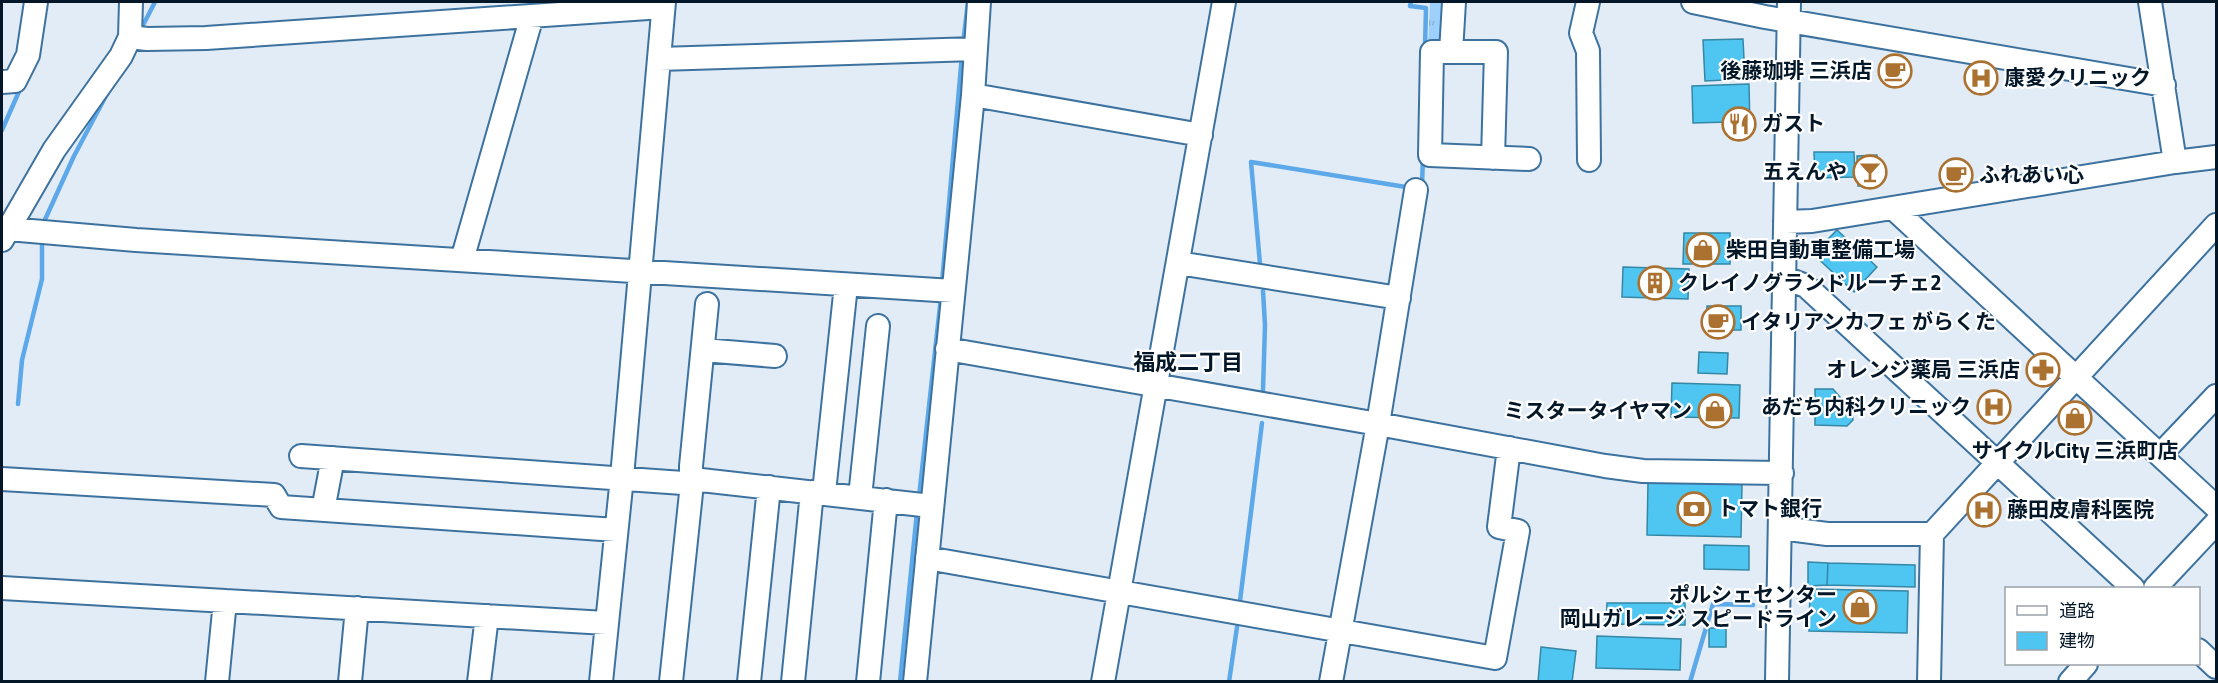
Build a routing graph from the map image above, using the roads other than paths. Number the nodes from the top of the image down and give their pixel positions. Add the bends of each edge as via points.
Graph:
1 (36, 2) edge
2 (131, 2) edge
3 (979, 2) edge
4 (1224, 2) edge
5 (1454, 2) edge
6 (1588, 2) edge
7 (1693, 2) edge
8 (2150, 2) edge
9 (664, 4) edge
10 (1727, 4) edge
11 (1788, 11) edge
12 (532, 16) junction
13 (135, 38) junction
14 (967, 50) junction
15 (1451, 52) junction
16 (659, 59) junction
17 (2, 82) edge
18 (2164, 85) junction
19 (973, 96) junction
20 (1201, 135) junction
21 (1493, 158) junction
22 (1528, 159) dead end
23 (2216, 159) edge
24 (1589, 160) dead end
25 (2175, 162) junction
26 (1416, 190) dead end
27 (1893, 208) junction
28 (1785, 222) junction
29 (2217, 225) edge
30 (5, 234) edge
31 (462, 260) junction
32 (1178, 263) junction
33 (641, 271) junction
34 (1785, 278) junction
35 (846, 285) junction
36 (945, 291) junction
37 (1399, 298) junction
38 (707, 304) dead end
39 (878, 326) dead end
40 (947, 349) junction
41 (703, 350) junction
42 (775, 356) dead end
43 (2076, 377) junction
44 (1156, 386) junction
45 (2217, 396) edge
46 (1378, 424) junction
47 (1509, 448) junction
48 (2160, 455) junction
49 (301, 456) dead end
50 (333, 458) junction
51 (1998, 462) junction
52 (1782, 473) junction
53 (622, 477) junction
54 (2, 479) edge
55 (691, 481) junction
56 (770, 487) junction
57 (818, 492) junction
58 (860, 497) junction
59 (886, 500) junction
60 (923, 505) junction
61 (2217, 507) edge
62 (323, 510) junction
63 (2217, 523) edge
64 (1781, 528) junction
65 (616, 530) junction
66 (1932, 534) junction
67 (927, 558) junction
68 (2132, 587) edge
69 (2156, 587) edge
70 (2, 588) edge
71 (1119, 593) junction
72 (225, 601) junction
73 (357, 608) junction
74 (487, 616) junction
75 (606, 622) junction
76 (1340, 632) junction
77 (2200, 651) edge
78 (2084, 665) edge
79 (2217, 667) edge
80 (217, 681) edge
81 (350, 681) edge
82 (479, 681) edge
83 (601, 681) edge
84 (671, 681) edge
85 (749, 681) edge
86 (793, 681) edge
87 (868, 681) edge
88 (915, 681) edge
89 (1103, 681) edge
90 (1331, 681) edge
91 (1778, 681) edge
92 (1929, 681) edge
93 (2070, 681) edge

1 - 17 street via 28,55 15,81
2 - 13 street
3 - 14 street
4 - 20 street
5 - 15 street
6 - 24 street via 1581,33 1588,51
7 - 10 street
8 - 18 street
9 - 12 street
9 - 16 street
10 - 11 street
11 - 18 street
11 - 28 street
12 - 13 street via 206,38
12 - 31 street
13 - 30 street via 54,150
14 - 16 street
14 - 19 street
15 - 21 street via 1496,52
15 - 21 street via 1432,51 1430,155
16 - 33 street
18 - 25 street
19 - 20 street
19 - 36 street
20 - 32 street
21 - 22 street
23 - 25 street
25 - 27 street
26 - 37 street
27 - 28 street
27 - 43 street
28 - 34 street
29 - 43 street
30 - 31 street via 42,233
31 - 33 street
32 - 37 street
32 - 44 street
33 - 35 street
33 - 53 street
34 - 51 street via 1806,286
34 - 52 street
35 - 36 street
35 - 57 street
36 - 40 street
37 - 46 street
38 - 41 street
39 - 58 street
40 - 44 street
40 - 60 street
41 - 42 street
41 - 55 street
43 - 48 street
43 - 51 street
44 - 46 street
44 - 71 street
45 - 48 street
46 - 47 street
46 - 76 street
47 - 52 street via 1643,471
47 - 76 street via 1499,527 1518,531 1495,658
48 - 61 street
49 - 50 street
50 - 53 street
50 - 62 street
51 - 66 street
51 - 68 street
52 - 64 street
53 - 55 street
53 - 65 street
54 - 62 street via 274,495 281,507
55 - 56 street
55 - 84 street
56 - 57 street
56 - 85 street
57 - 58 street
57 - 86 street
58 - 59 street
59 - 60 street
59 - 87 street
60 - 67 street
62 - 65 street
63 - 69 street
64 - 66 street via 1827,534
64 - 91 street
65 - 75 street
66 - 92 street
67 - 71 street
67 - 88 street
70 - 72 street
71 - 76 street
71 - 89 street
72 - 73 street
72 - 80 street
73 - 74 street
73 - 81 street
74 - 75 street
74 - 82 street
75 - 83 street
76 - 90 street
77 - 79 street
78 - 93 street

